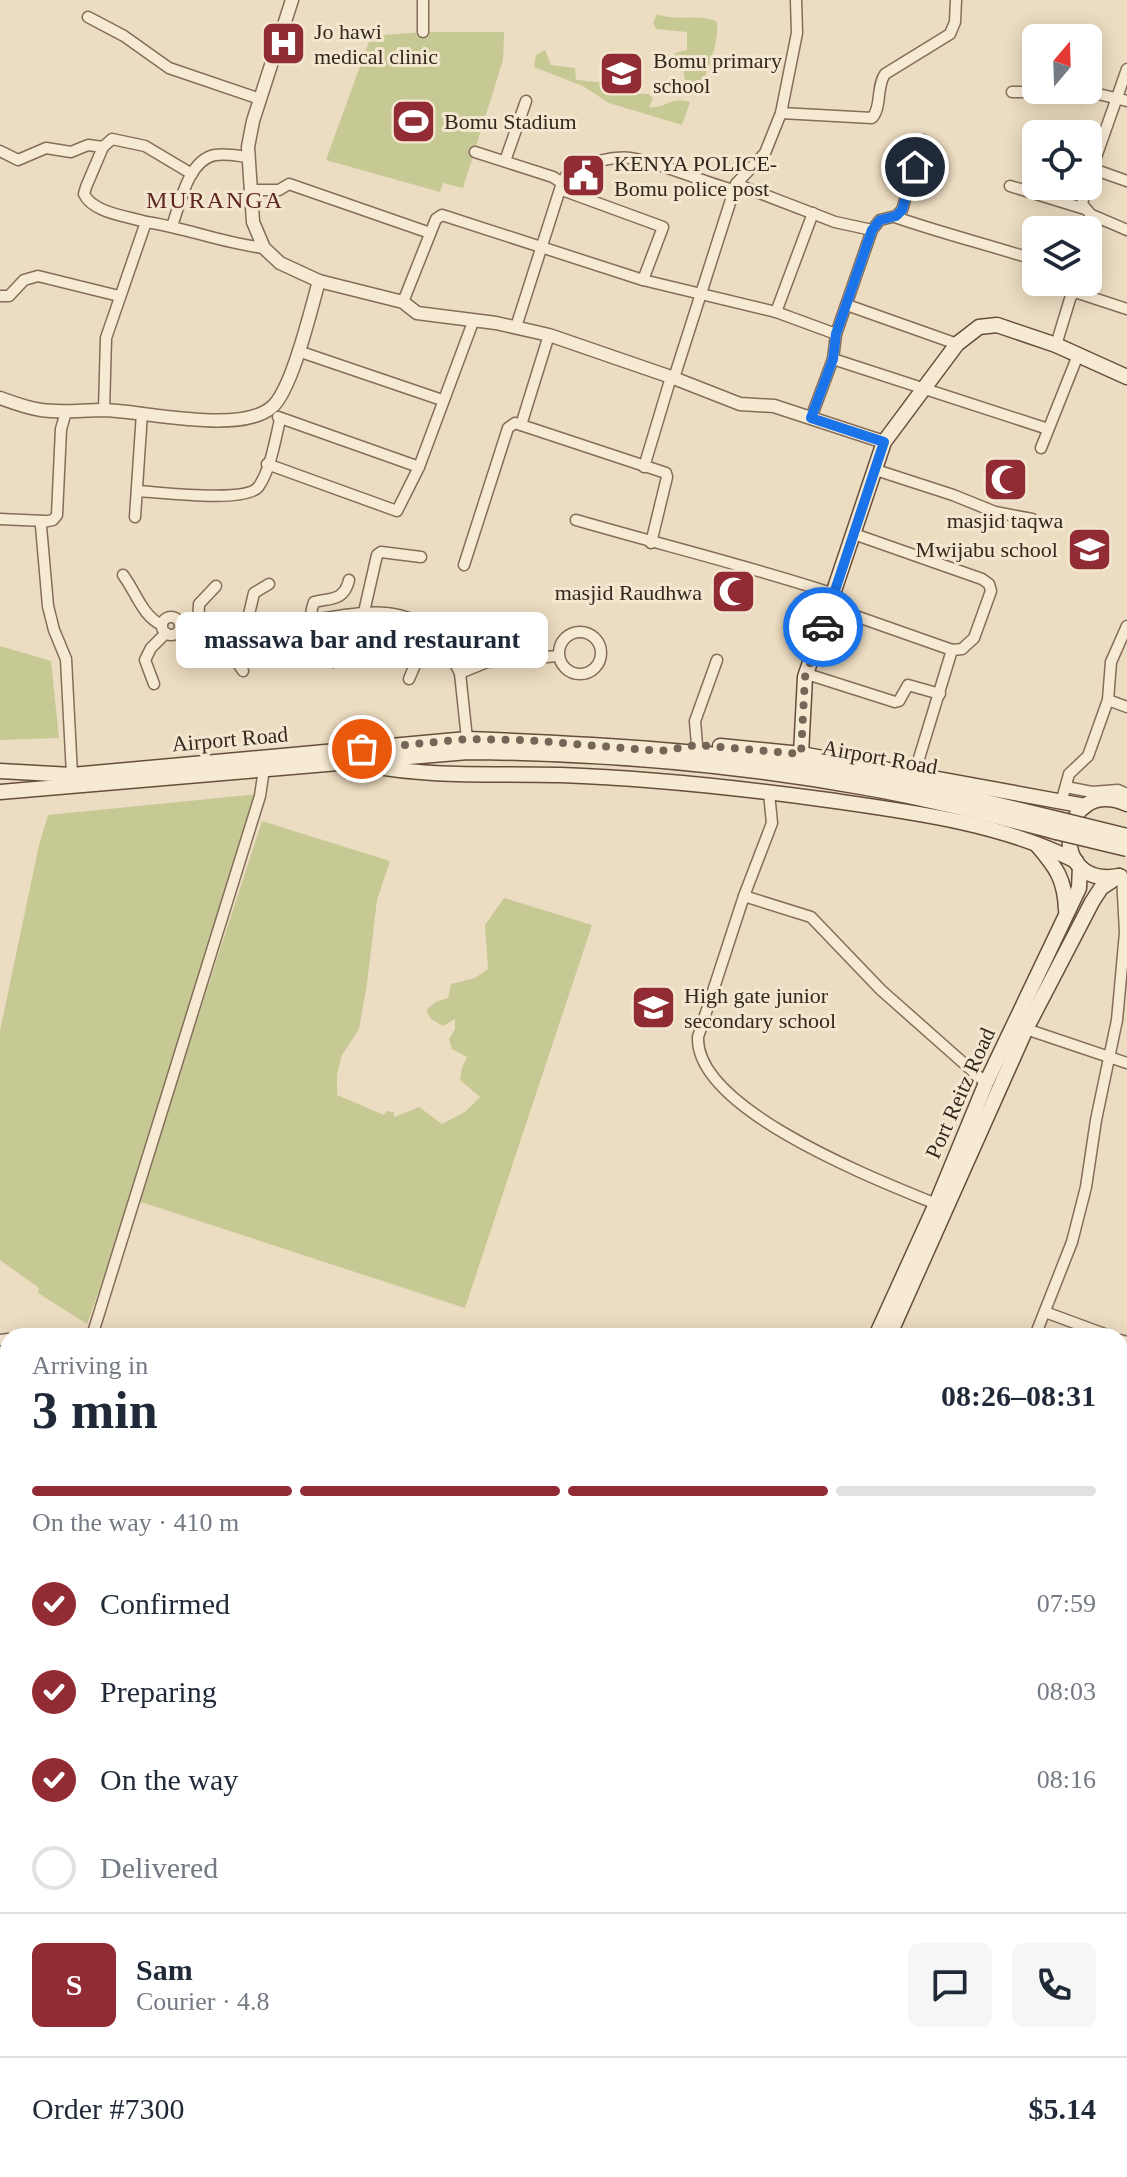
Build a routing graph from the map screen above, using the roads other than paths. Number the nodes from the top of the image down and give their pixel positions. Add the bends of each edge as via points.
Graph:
1 (292, 0) edge
2 (423, 0) edge
3 (796, 0) edge
4 (956, 0) edge
5 (88, 17) dead end
6 (423, 32) dead end
7 (1127, 69) edge
8 (1012, 92) dead end
9 (260, 99) junction
10 (1123, 100) edge
11 (526, 101) dead end
12 (781, 113) junction
13 (923, 140) dead end
14 (103, 147) junction
15 (1102, 148) edge
16 (0, 151) edge
17 (475, 152) dead end
18 (248, 157) junction
19 (505, 161) junction
20 (1102, 172) edge
21 (192, 174) junction
22 (1127, 181) edge
23 (562, 186) junction
24 (1010, 186) dead end
25 (735, 187) junction
26 (250, 190) junction
27 (1082, 200) edge
28 (1088, 212) junction
29 (813, 213) junction
30 (1091, 216) edge
31 (895, 217) junction
32 (146, 222) junction
33 (172, 226) junction
34 (872, 230) junction
35 (1127, 230) edge
36 (430, 233) junction
37 (543, 246) junction
38 (264, 248) junction
39 (1022, 255) edge
40 (643, 280) junction
41 (319, 281) junction
42 (702, 295) junction
43 (0, 296) edge
44 (119, 296) junction
45 (1072, 296) edge
46 (1097, 296) edge
47 (403, 302) junction
48 (847, 305) junction
49 (1127, 309) edge
50 (776, 312) junction
51 (473, 322) junction
52 (516, 327) junction
53 (836, 334) junction
54 (549, 335) junction
55 (957, 344) junction
56 (1056, 345) junction
57 (298, 351) junction
58 (1078, 355) junction
59 (833, 359) junction
60 (1127, 377) edge
61 (673, 378) junction
62 (924, 391) junction
63 (0, 398) edge
64 (442, 400) junction
65 (270, 409) junction
66 (104, 410) junction
67 (66, 412) junction
68 (142, 413) junction
69 (811, 418) junction
70 (280, 420) junction
71 (521, 425) junction
72 (1048, 429) junction
73 (884, 442) junction
74 (1041, 448) dead end
75 (267, 464) junction
76 (419, 467) junction
77 (644, 467) junction
78 (876, 470) junction
79 (137, 491) junction
80 (135, 517) dead end
81 (0, 519) edge
82 (1032, 519) dead end
83 (576, 520) dead end
84 (45, 521) junction
85 (854, 534) junction
86 (651, 543) junction
87 (421, 557) dead end
88 (464, 565) dead end
89 (123, 575) dead end
90 (349, 580) dead end
91 (269, 584) dead end
92 (216, 586) dead end
93 (832, 601) junction
94 (364, 612) junction
95 (409, 618) junction
96 (310, 621) junction
97 (198, 626) junction
98 (1127, 626) edge
99 (228, 627) junction
100 (246, 627) junction
101 (164, 629) junction
102 (952, 650) junction
103 (558, 656) junction
104 (717, 660) dead end
105 (333, 662) dead end
106 (243, 671) dead end
107 (460, 673) junction
108 (807, 674) junction
109 (409, 679) dead end
110 (154, 684) dead end
111 (940, 694) junction
112 (1108, 700) junction
113 (1127, 707) edge
114 (467, 739) junction
115 (697, 745) junction
116 (660, 751) junction
117 (349, 761) junction
118 (806, 766) junction
119 (264, 769) junction
120 (0, 771) edge
121 (910, 773) junction
122 (72, 775) junction
123 (1066, 787) junction
124 (0, 792) edge
125 (769, 793) junction
126 (1127, 794) edge
127 (1061, 803) junction
128 (1127, 804) edge
129 (1085, 806) junction
130 (1127, 836) edge
131 (1035, 843) junction
132 (1127, 849) edge
133 (1078, 864) junction
134 (1122, 875) edge
135 (744, 896) junction
136 (1066, 914) junction
137 (1026, 1029) junction
138 (1110, 1057) junction
139 (1127, 1063) edge
140 (986, 1083) junction
141 (936, 1204) junction
142 (1045, 1312) junction
143 (94, 1328) edge
144 (880, 1328) edge
145 (893, 1328) edge
146 (1038, 1328) edge
147 (1088, 1328) edge

1 - 9 street
2 - 6 street
3 - 12 street via 797,33
4 - 12 street via 950,34 885,74 872,118
5 - 9 street via 169,68
7 - 10 street
8 - 10 street via 1090,92
9 - 18 street
10 - 15 street
11 - 19 street
12 - 25 street via 765,153
13 - 31 street via 902,210
14 - 16 street via 88,145 71,152 46,148 18,160
14 - 21 street via 112,139 145,146
14 - 32 street via 86,199
17 - 19 street
18 - 21 street via 212,156
18 - 26 street
19 - 23 street via 553,177
20 - 22 street
21 - 33 street
23 - 25 street via 574,161 623,158
23 - 37 street
23 - 40 street via 663,227
24 - 28 street
25 - 29 street
25 - 42 street
26 - 36 street via 279,190 289,184
26 - 38 street via 253,222
27 - 28 street
28 - 30 street
28 - 35 street
29 - 34 street
29 - 50 street
31 - 34 street via 880,220
31 - 39 street
32 - 33 street
32 - 44 street
33 - 38 street via 220,242
34 - 48 street
36 - 37 street via 442,215
36 - 47 street
37 - 40 street
37 - 52 street
38 - 41 street via 287,268
40 - 42 street
41 - 47 street
41 - 57 street
42 - 50 street
42 - 61 street
43 - 44 street via 9,296 24,280 38,276
44 - 66 street via 106,338
45 - 56 street
46 - 49 street
47 - 51 street via 417,313
48 - 53 street
48 - 55 street
50 - 53 street
51 - 52 street
51 - 64 street
52 - 54 street
53 - 59 street
54 - 61 street
54 - 71 street
55 - 56 main road via 973,330 993,324
55 - 62 main road
56 - 58 main road
57 - 64 street
57 - 65 street
58 - 60 main road
58 - 72 street
59 - 62 street
59 - 69 street
61 - 69 street via 740,404 774,406
61 - 77 street
62 - 72 street
62 - 73 main road
63 - 67 street
64 - 76 street
65 - 68 street via 232,421
65 - 70 street
66 - 67 street
66 - 68 street
67 - 84 street via 57,515
68 - 79 street
69 - 73 street
70 - 75 street
70 - 76 street
71 - 77 street
71 - 88 street via 508,428
72 - 74 street
73 - 78 main road
75 - 76 street via 394,511
75 - 79 street via 258,488 248,494
77 - 86 street via 667,475
78 - 82 street via 995,512
78 - 85 main road
79 - 80 street
81 - 84 street
83 - 86 street
84 - 122 street via 41,526 47,595 66,659
85 - 93 main road
85 - 102 street via 989,584 974,638
86 - 93 street via 751,567
87 - 94 street via 377,555
89 - 101 street via 147,614
90 - 96 street via 335,600 314,602
91 - 100 street via 254,593
92 - 97 street via 199,604
93 - 102 street
93 - 108 main road
94 - 95 street
94 - 96 street
95 - 107 street via 440,639
95 - 109 street via 408,632 421,651
96 - 100 street
96 - 105 street
97 - 99 street
97 - 101 street via 180,626 171,618
98 - 112 street via 1111,662
99 - 100 street
99 - 106 street via 227,647
101 - 110 street via 145,660
102 - 111 street
103 - 103 street via 566,636 579,632 600,646 597,665 580,674 568,671
103 - 107 street via 487,662
104 - 115 street via 695,721
107 - 114 street
108 - 111 street via 895,702 908,685
108 - 118 main road
111 - 121 street
112 - 113 street
112 - 123 street via 1088,756 1069,774
114 - 116 main road, Airport Road
114 - 122 main road, Airport Road
115 - 116 main road
115 - 118 main road
116 - 118 main road, Airport Road
117 - 118 main road, Airport Road via 523,752 707,766
117 - 119 main road, Airport Road
117 - 125 main road via 398,771 649,780
118 - 121 main road
118 - 130 main road, Airport Road, bridge via 942,789
118 - 132 main road, Airport Road, bridge
119 - 124 main road, Airport Road
119 - 143 street via 260,796
120 - 122 main road, Airport Road
121 - 127 main road
123 - 126 street
123 - 127 street
125 - 131 main road via 948,819
125 - 135 street via 772,823
127 - 129 main road
128 - 129 main road via 1105,799
129 - 133 main road via 1068,835
131 - 133 main road
131 - 136 main road via 1065,887
133 - 134 main road via 1094,875
133 - 136 main road, Port Reitz Road via 1079,888
134 - 137 main road via 1101,888 1092,902
134 - 138 street via 1125,933
135 - 140 street via 811,917 889,998
135 - 141 street via 698,1037 701,1061 750,1112 842,1162
136 - 140 main road, Port Reitz Road
137 - 138 street
137 - 145 main road
138 - 139 street
138 - 142 street via 1080,1217
140 - 141 main road, Port Reitz Road
141 - 144 main road, Port Reitz Road
142 - 146 street
142 - 147 street

